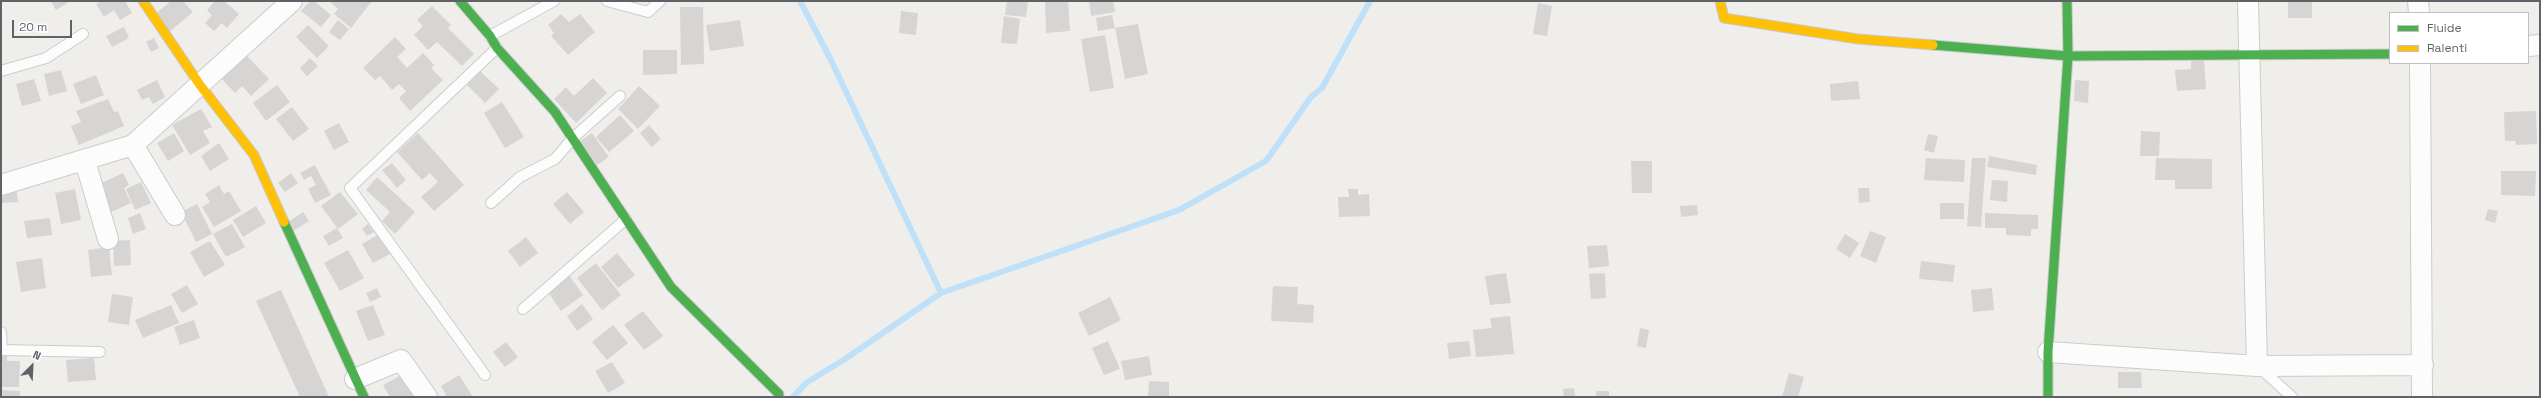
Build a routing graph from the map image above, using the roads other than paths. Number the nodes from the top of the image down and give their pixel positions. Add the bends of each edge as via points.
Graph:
1 (143, 1) edge
2 (292, 1) edge
3 (460, 1) edge
4 (554, 1) edge
5 (607, 1) edge
6 (660, 1) edge
7 (1720, 1) edge
8 (2068, 1) edge
9 (2248, 1) edge
10 (2418, 1) edge
11 (2419, 12) edge
12 (83, 34) dead end
13 (490, 36) junction
14 (2540, 45) edge
15 (2529, 46) edge
16 (497, 48) junction
17 (2389, 54) edge
18 (2249, 55) junction
19 (2068, 56) junction
20 (2420, 64) edge
21 (1, 71) edge
22 (200, 85) junction
23 (620, 96) dead end
24 (573, 138) junction
25 (133, 145) junction
26 (85, 161) junction
27 (1, 184) edge
28 (491, 203) dead end
29 (175, 215) dead end
30 (626, 219) junction
31 (108, 239) dead end
32 (524, 308) dead end
33 (1, 332) edge
34 (100, 352) dead end
35 (2048, 352) junction
36 (2423, 365) junction
37 (2257, 366) junction
38 (485, 375) dead end
39 (355, 379) junction
40 (780, 396) edge
41 (364, 397) edge
42 (427, 397) edge
43 (2048, 397) edge
44 (2292, 397) edge
45 (2422, 397) edge

1 - 22 street
2 - 22 street
3 - 13 street
4 - 13 lane
5 - 6 lane via 648,12
7 - 19 street via 1724,18 1732,20 1858,39
8 - 19 street
9 - 18 street
10 - 11 street
12 - 21 lane via 46,58
13 - 16 street
14 - 15 street
16 - 24 street via 555,112
16 - 38 lane via 350,188
17 - 18 street
18 - 19 street
18 - 37 street
19 - 35 street
20 - 36 street
22 - 25 street
22 - 39 street via 254,155
23 - 24 lane
24 - 28 lane via 555,159 520,177
24 - 30 street
25 - 26 street
25 - 29 street
26 - 27 street
26 - 31 street
30 - 32 lane
30 - 40 street via 671,287
33 - 34 lane via 2,350
35 - 37 street
35 - 43 street
36 - 37 street
36 - 45 street
37 - 44 lane
39 - 41 street
39 - 42 street via 401,360

